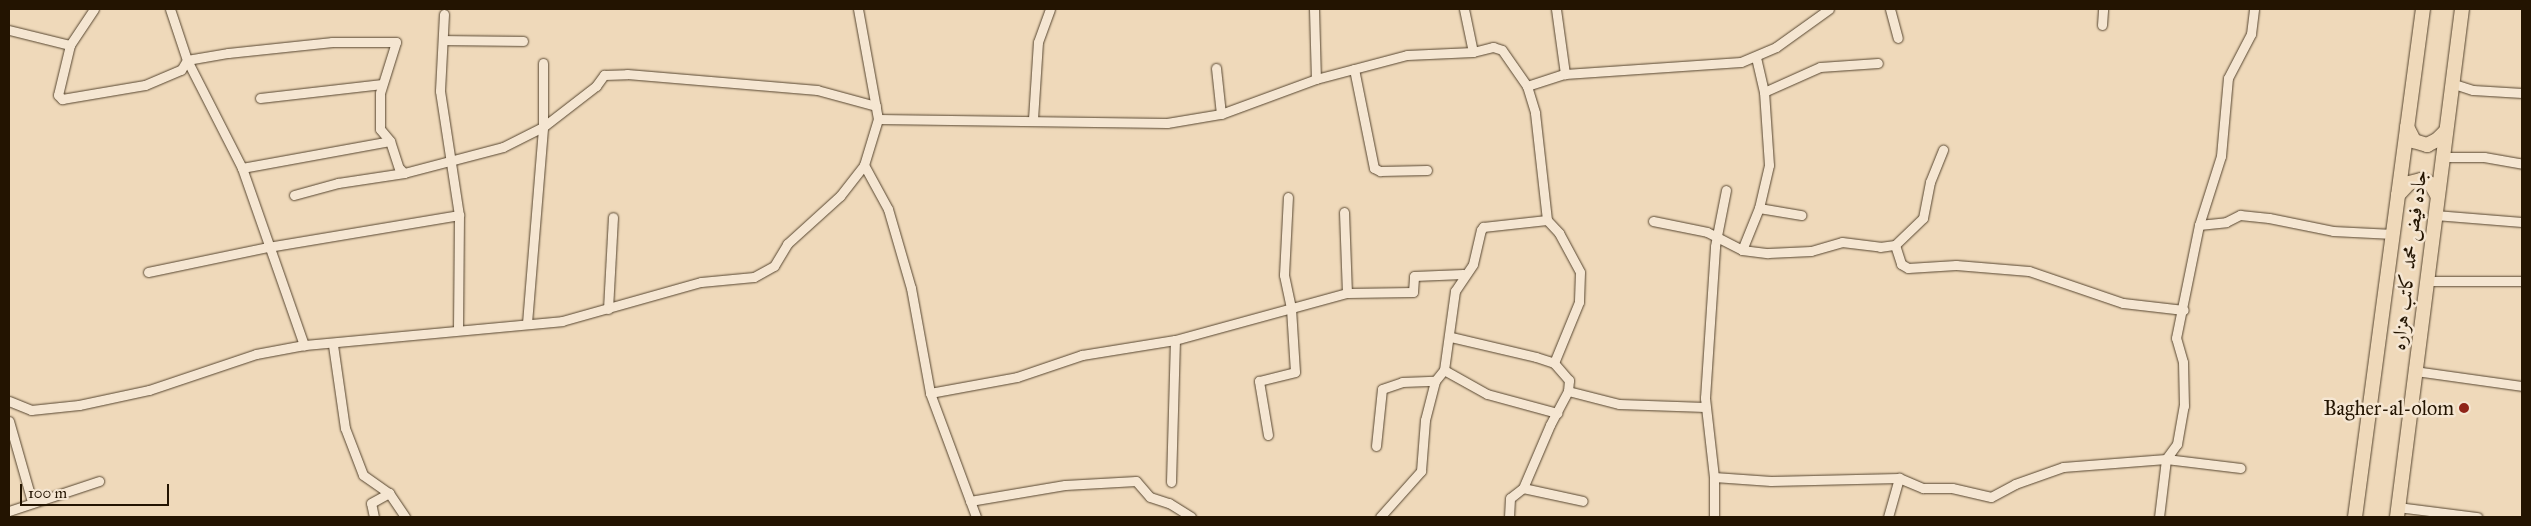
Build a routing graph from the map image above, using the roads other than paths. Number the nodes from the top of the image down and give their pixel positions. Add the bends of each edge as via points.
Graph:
1 (94, 9) edge
2 (170, 9) edge
3 (858, 9) edge
4 (1050, 9) edge
5 (1314, 9) edge
6 (1464, 9) edge
7 (1556, 9) edge
8 (1829, 9) edge
9 (1890, 9) edge
10 (2102, 9) edge
11 (2254, 9) edge
12 (2423, 9) edge
13 (2462, 9) edge
14 (444, 14) dead end
15 (2102, 25) dead end
16 (9, 30) edge
17 (1898, 38) dead end
18 (442, 40) junction
19 (523, 41) dead end
20 (70, 45) junction
21 (1473, 52) junction
22 (1756, 58) junction
23 (187, 60) junction
24 (543, 63) dead end
25 (1878, 63) dead end
26 (1216, 68) dead end
27 (1354, 69) junction
28 (1565, 74) junction
29 (1316, 79) junction
30 (2451, 83) junction
31 (382, 84) junction
32 (1527, 86) junction
33 (1764, 92) junction
34 (2522, 93) edge
35 (260, 98) dead end
36 (876, 106) junction
37 (1221, 114) junction
38 (878, 119) junction
39 (1034, 119) junction
40 (543, 127) junction
41 (2407, 127) junction
42 (2445, 132) junction
43 (390, 141) junction
44 (1942, 150) dead end
45 (2442, 157) junction
46 (453, 160) junction
47 (2522, 164) edge
48 (864, 165) junction
49 (242, 168) junction
50 (1426, 170) dead end
51 (404, 173) junction
52 (1726, 190) dead end
53 (294, 195) dead end
54 (2398, 195) junction
55 (2437, 195) junction
56 (1288, 196) dead end
57 (1759, 208) junction
58 (1344, 212) dead end
59 (459, 215) junction
60 (1801, 215) dead end
61 (2435, 215) junction
62 (613, 217) dead end
63 (1547, 220) junction
64 (1653, 220) dead end
65 (2522, 222) edge
66 (2199, 225) junction
67 (2393, 234) junction
68 (1717, 237) junction
69 (1895, 245) junction
70 (268, 247) junction
71 (1742, 250) junction
72 (148, 272) dead end
73 (1463, 274) junction
74 (2522, 281) edge
75 (2426, 282) junction
76 (1347, 293) junction
77 (1291, 308) junction
78 (608, 309) junction
79 (2184, 310) junction
80 (527, 323) junction
81 (458, 328) junction
82 (1451, 337) junction
83 (1175, 340) junction
84 (304, 345) junction
85 (333, 345) junction
86 (1554, 364) junction
87 (1444, 370) junction
88 (2415, 371) junction
89 (1435, 381) junction
90 (2522, 386) edge
91 (1568, 391) junction
92 (930, 393) junction
93 (9, 401) edge
94 (1705, 407) junction
95 (1556, 413) junction
96 (9, 421) edge
97 (1268, 435) dead end
98 (1376, 446) dead end
99 (2166, 459) junction
100 (2240, 468) dead end
101 (1714, 477) junction
102 (1899, 478) junction
103 (99, 481) dead end
104 (1171, 482) dead end
105 (1523, 488) junction
106 (389, 493) junction
107 (970, 500) junction
108 (1583, 501) dead end
109 (32, 502) junction
110 (9, 511) edge
111 (2398, 512) edge
112 (374, 517) edge
113 (405, 517) edge
114 (976, 517) edge
115 (1191, 517) edge
116 (1380, 517) edge
117 (1509, 517) edge
118 (1714, 517) edge
119 (1888, 517) edge
120 (2158, 517) edge
121 (2355, 517) edge
122 (2477, 517) edge

1 - 20 street
2 - 23 street
3 - 36 street
4 - 39 street via 1038,42
5 - 29 street
6 - 21 street
7 - 28 street
8 - 22 street
9 - 17 street
10 - 15 street
11 - 66 street via 2251,34 2228,78 2221,156
12 - 41 main road
13 - 30 main road, جاده فیض محمد کاتب هزاره
14 - 18 street
16 - 20 street
18 - 19 street
18 - 46 street via 440,91
20 - 23 street via 58,95 62,99 145,85 181,70
21 - 27 street via 1407,55
21 - 32 street via 1493,47 1502,50
22 - 28 street via 1690,67
22 - 33 street
23 - 31 street via 332,42 396,42
23 - 49 street
24 - 40 street
25 - 33 street via 1820,67
26 - 37 street
27 - 29 street
27 - 50 street via 1374,168 1380,171
28 - 32 street
29 - 37 street
30 - 34 street via 2473,90
30 - 42 main road, جاده فیض محمد کاتب هزاره
31 - 35 street
31 - 43 street via 380,129
32 - 63 street via 1535,113
33 - 57 street via 1769,165
36 - 38 street
36 - 40 street via 817,90 627,74 604,75 596,86
37 - 39 street via 1167,123
38 - 39 street
38 - 48 street
40 - 46 street via 502,147
40 - 80 street
41 - 42 main road via 2414,142 2427,145
41 - 54 main road
42 - 45 main road, جاده فیض محمد کاتب هزاره
43 - 49 street
43 - 51 street via 399,168
44 - 69 street via 1930,182 1923,218
45 - 47 street via 2484,157
45 - 55 main road, جاده فیض محمد کاتب هزاره
46 - 51 street
46 - 59 street
48 - 78 street via 840,196 787,244 774,266 754,277 701,282
48 - 92 street via 888,209 911,288
49 - 70 street
51 - 53 street via 338,183
52 - 68 street
54 - 55 main road via 2409,183 2421,180 2431,184
54 - 67 main road
55 - 61 main road, جاده فیض محمد کاتب هزاره
56 - 77 street via 1284,275
57 - 60 street
57 - 71 street
58 - 76 street
59 - 70 street
59 - 81 street
61 - 65 street
61 - 75 main road, جاده فیض محمد کاتب هزاره
62 - 78 street
63 - 73 street via 1483,227 1472,264
63 - 86 street via 1559,233 1580,272 1579,302
64 - 68 street
66 - 67 street via 2226,222 2240,215 2333,231
66 - 79 street
67 - 121 main road
68 - 71 street
68 - 94 street
69 - 71 street via 1880,248 1842,242 1792,253
69 - 79 street via 1901,264 1908,268 1956,264 2029,272 2123,303
70 - 72 street
70 - 84 street
73 - 76 street via 1414,276 1413,292
73 - 82 street via 1455,291
74 - 75 street
75 - 88 main road, جاده فیض محمد کاتب هزاره
76 - 77 street
77 - 83 street
77 - 97 street via 1295,373 1258,382
78 - 80 street via 562,321
79 - 99 street via 2176,338 2183,362 2184,406 2177,444
80 - 81 street
81 - 85 street
82 - 86 street
82 - 87 street
83 - 92 street via 1082,355 1017,377
83 - 104 street
84 - 85 street
84 - 93 street via 256,354 149,390 79,405 32,410
85 - 106 street via 345,428 363,474
86 - 91 street via 1569,380
87 - 89 street
87 - 95 street via 1487,394
88 - 90 street
88 - 111 main road, جاده فیض محمد کاتب هزاره
89 - 98 street via 1402,382 1382,389
89 - 116 street via 1425,420 1421,471
91 - 94 street via 1619,404
91 - 95 street
92 - 107 street
94 - 101 street
95 - 105 street
96 - 109 street
99 - 100 street
99 - 102 street via 2063,467 2015,484 1991,497 1952,488 1924,488
99 - 120 street
101 - 102 street via 1771,481
101 - 118 street
102 - 119 street
103 - 109 street
105 - 108 street
105 - 117 street via 1510,498
106 - 112 street via 372,504
106 - 113 street
107 - 114 street
107 - 115 street via 1065,485 1136,481 1150,497 1169,503
109 - 110 street
111 - 122 street

